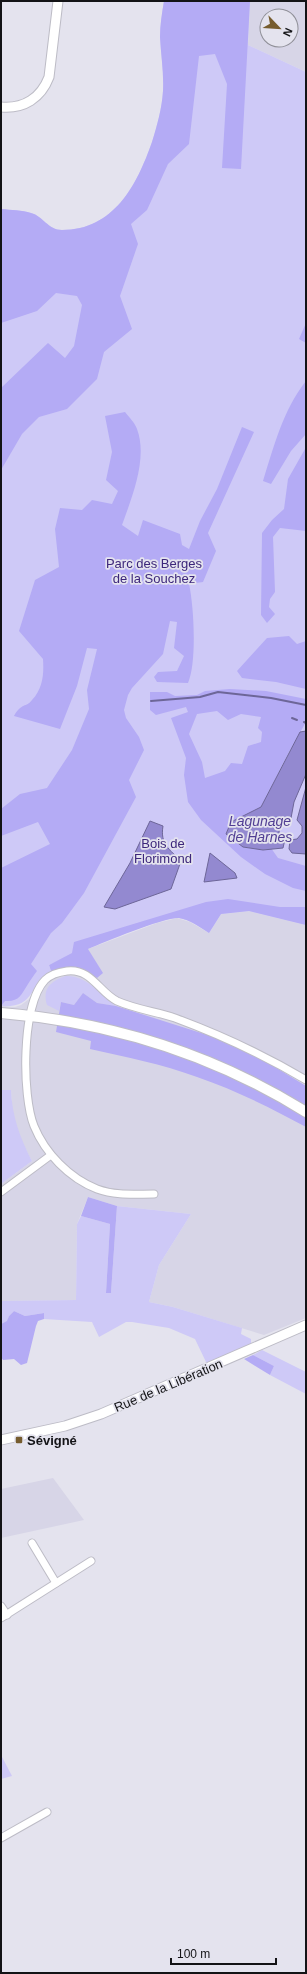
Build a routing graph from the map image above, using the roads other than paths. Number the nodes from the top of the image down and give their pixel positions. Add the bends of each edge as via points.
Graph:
1 (58, 1) edge
2 (1, 107) edge
3 (1, 1013) edge
4 (31, 1016) junction
5 (306, 1080) edge
6 (306, 1112) edge
7 (51, 1154) junction
8 (1, 1192) edge
9 (154, 1194) dead end
10 (306, 1325) edge
11 (1, 1440) edge
12 (32, 1542) dead end
13 (91, 1561) dead end
14 (56, 1583) junction
15 (1, 1606) edge
16 (4, 1616) edge
17 (47, 1812) dead end
18 (1, 1838) edge

1 - 2 street via 50,77 44,89 26,104
3 - 4 main road
4 - 5 street via 34,1002 46,979 54,974 78,971 94,980 117,1000 219,1034
4 - 6 main road via 115,1031 182,1051 248,1078
4 - 7 street via 26,1050 28,1110 42,1143
7 - 8 street
7 - 9 street via 67,1170 96,1188 118,1195
10 - 11 street, Rue de la Libération via 100,1414
12 - 14 street
13 - 14 street
14 - 16 street
15 - 16 street
17 - 18 street

